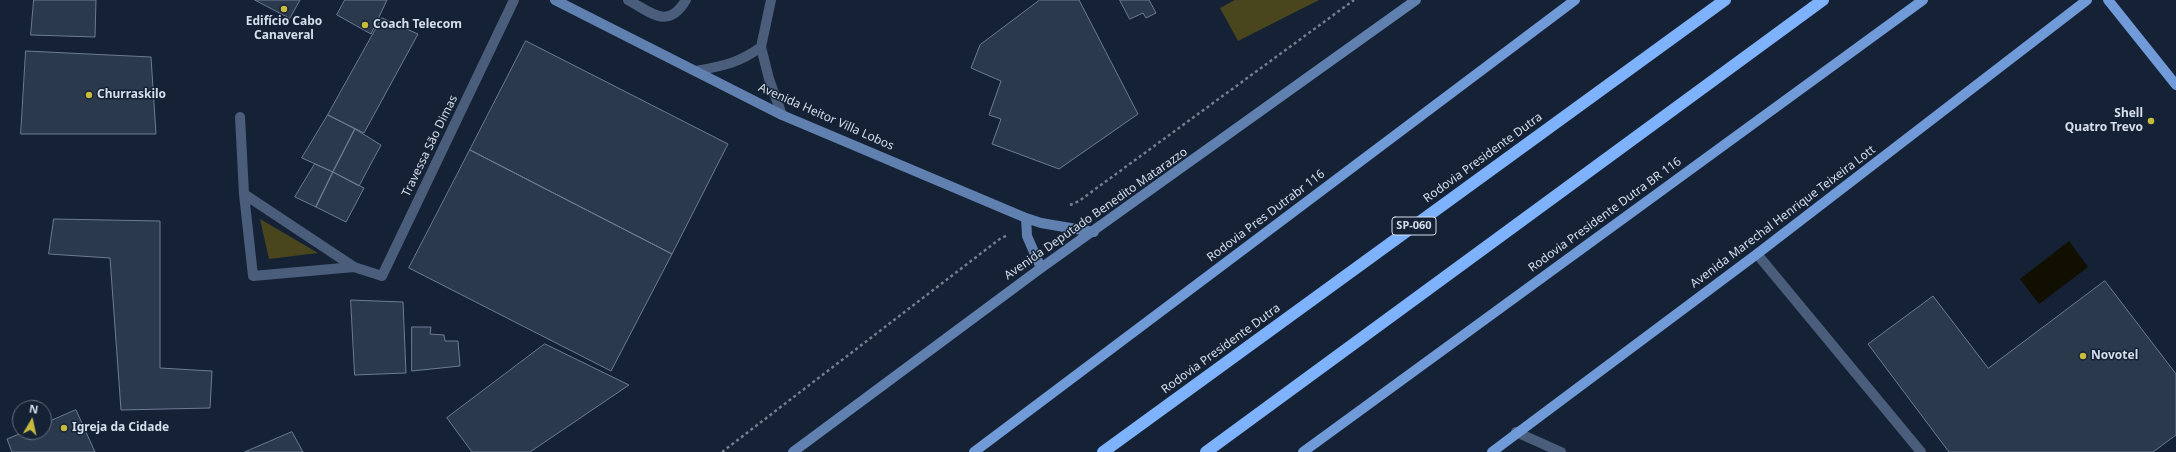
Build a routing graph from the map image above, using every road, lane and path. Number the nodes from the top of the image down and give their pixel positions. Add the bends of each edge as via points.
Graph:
1 (514, 0) edge
2 (555, 0) edge
3 (628, 0) edge
4 (686, 0) edge
5 (771, 0) edge
6 (1354, 0) edge
7 (1416, 0) edge
8 (1575, 0) edge
9 (1725, 0) edge
10 (1822, 0) edge
11 (1923, 0) edge
12 (2087, 0) edge
13 (2108, 0) edge
14 (761, 47) junction
15 (696, 71) junction
16 (2176, 85) edge
17 (782, 115) junction
18 (240, 117) dead end
19 (244, 194) junction
20 (1079, 202) dead end
21 (1026, 218) junction
22 (1094, 232) junction
23 (1001, 238) dead end
24 (1757, 254) junction
25 (354, 267) junction
26 (1041, 268) junction
27 (1516, 432) junction
28 (722, 452) edge
29 (793, 452) edge
30 (974, 452) edge
31 (1103, 452) edge
32 (1206, 452) edge
33 (1303, 452) edge
34 (1492, 452) edge
35 (1561, 452) edge
36 (1921, 452) edge

1 - 25 street, Travessa São Dimas via 382,276
2 - 15 main road, Avenida Heitor Villa Lobos
3 - 4 street via 663,18 679,12
5 - 14 street
6 - 20 path
7 - 22 main road, Avenida Deputado Benedito Matarazzo
8 - 30 main road, Rodovia Pres Dutrabr 116
9 - 31 highway, Rodovia Presidente Dutra / SP-060
10 - 32 highway
11 - 33 main road, Rodovia Presidente Dutra BR 116
12 - 24 main road, Avenida Marechal Henrique Teixeira Lott
13 - 16 main road
14 - 15 street via 728,66
14 - 17 street
15 - 17 main road, Avenida Heitor Villa Lobos
17 - 21 main road, Avenida Heitor Villa Lobos
18 - 19 street, Travessa São Dimas
19 - 25 street, Travessa São Dimas
19 - 25 street, Travessa São Dimas via 253,276
21 - 22 main road, Avenida Heitor Villa Lobos
21 - 26 main road via 1027,236
22 - 26 main road, Avenida Deputado Benedito Matarazzo
23 - 28 path
24 - 27 main road, Avenida Marechal Henrique Teixeira Lott
24 - 36 street
26 - 29 main road, Avenida Deputado Benedito Matarazzo
27 - 34 main road, Avenida Marechal Henrique Teixeira Lott
27 - 35 street

